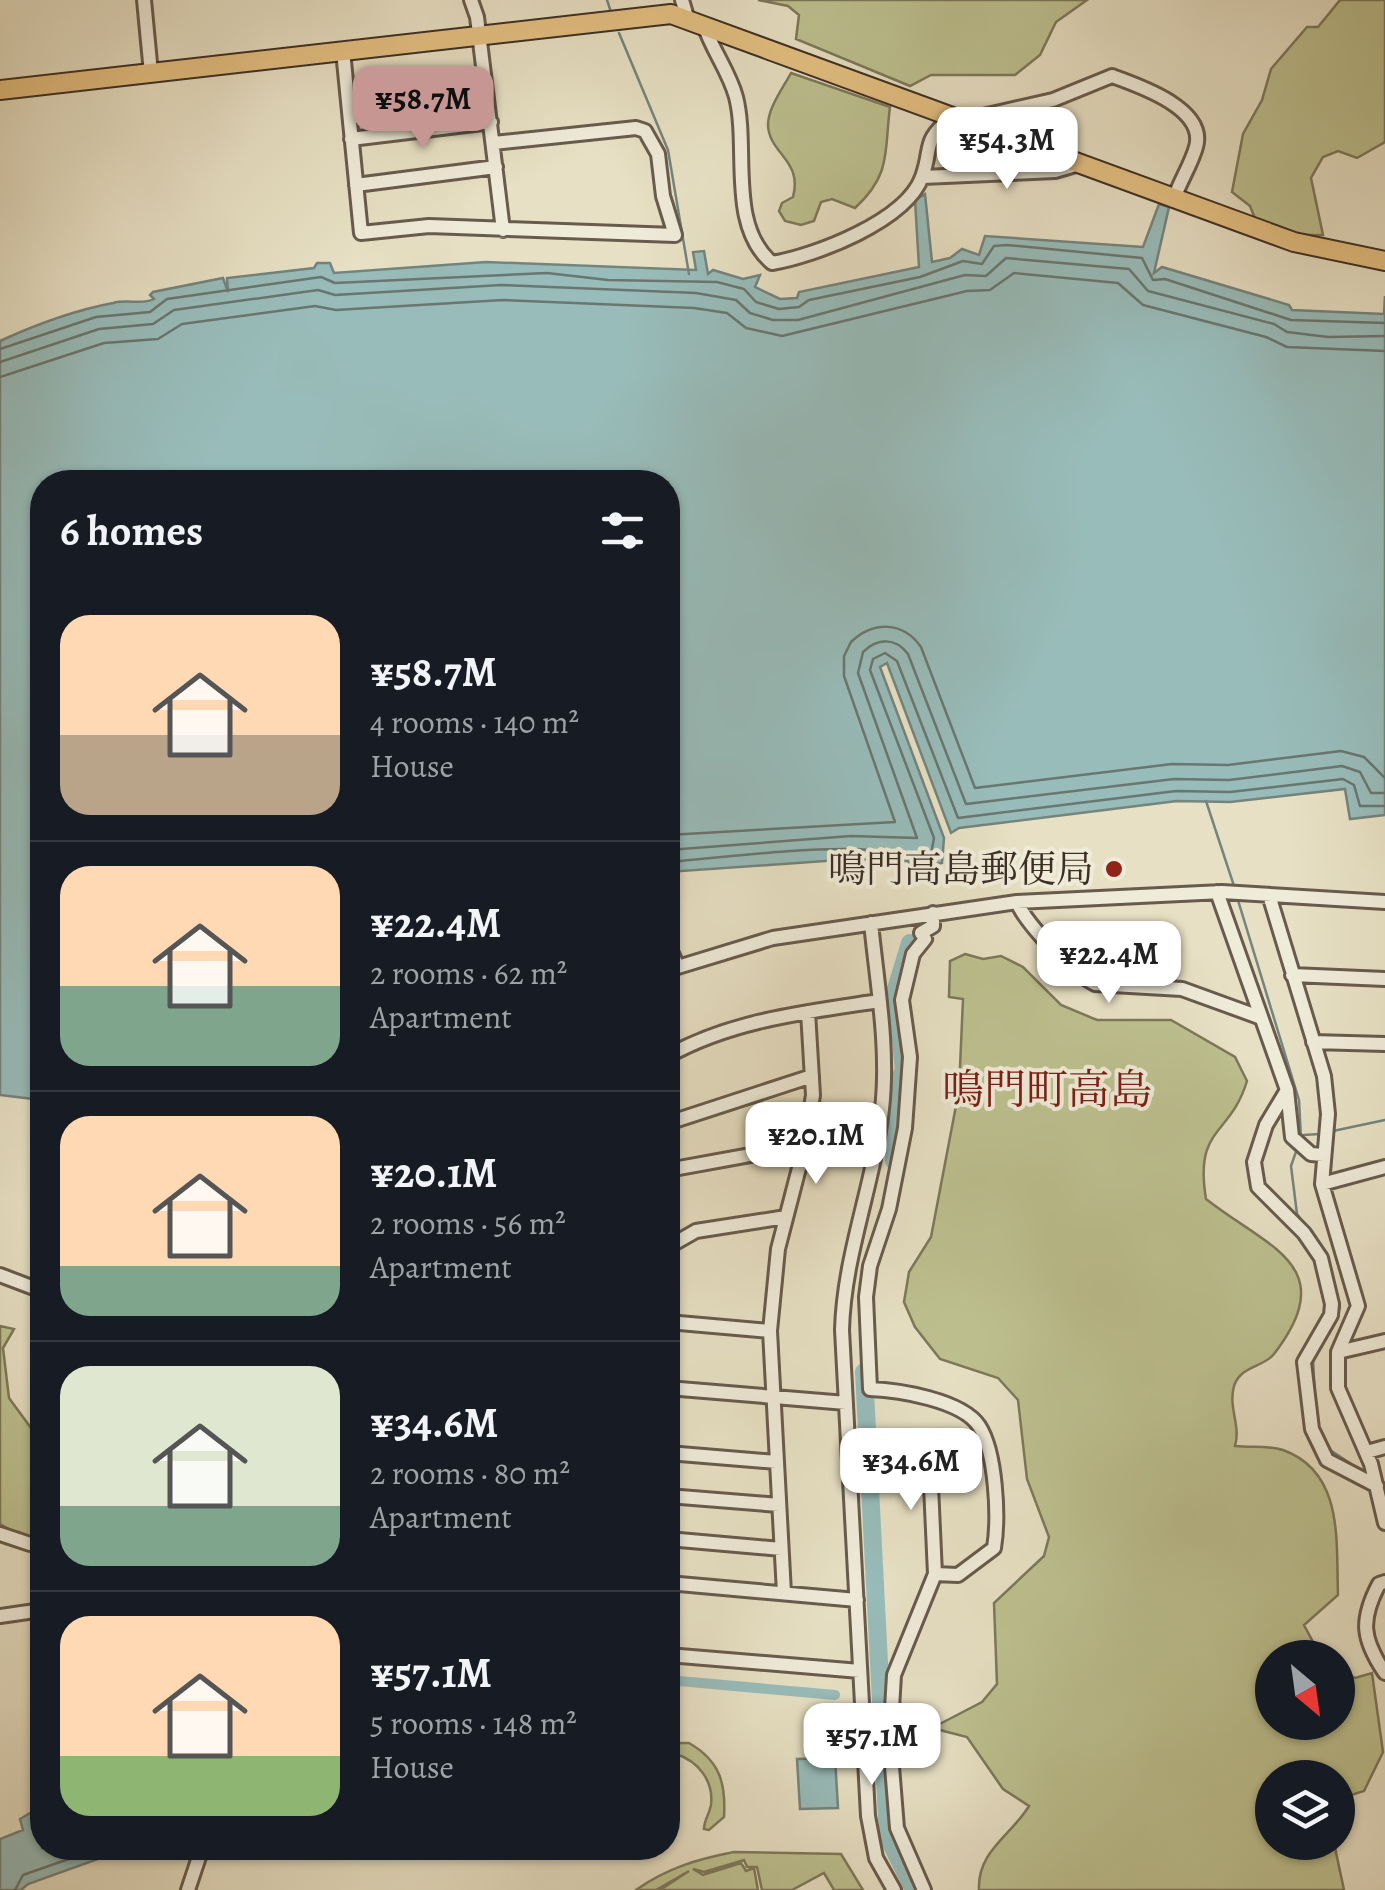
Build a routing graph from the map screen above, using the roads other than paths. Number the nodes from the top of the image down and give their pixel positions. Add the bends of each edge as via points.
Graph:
1 (144, 0) edge
2 (471, 0) edge
3 (691, 14) edge
4 (480, 37) junction
5 (343, 52) junction
6 (151, 73) junction
7 (0, 90) edge
8 (956, 119) junction
9 (491, 122) junction
10 (351, 139) junction
11 (494, 144) junction
12 (1080, 164) junction
13 (496, 168) junction
14 (922, 176) junction
15 (356, 185) junction
16 (1174, 199) junction
17 (503, 230) junction
18 (1385, 260) edge
19 (1220, 892) junction
20 (1269, 896) junction
21 (1017, 902) junction
22 (1385, 902) edge
23 (932, 914) junction
24 (871, 924) junction
25 (680, 965) edge
26 (1292, 975) junction
27 (1385, 978) edge
28 (878, 1002) junction
29 (808, 1012) junction
30 (1259, 1017) junction
31 (1313, 1042) junction
32 (1385, 1044) edge
33 (680, 1051) edge
34 (812, 1076) junction
35 (1286, 1090) junction
36 (680, 1119) edge
37 (805, 1146) junction
38 (876, 1146) junction
39 (1324, 1149) junction
40 (1385, 1167) edge
41 (680, 1168) edge
42 (1322, 1184) junction
43 (786, 1216) junction
44 (680, 1241) edge
45 (0, 1275) edge
46 (30, 1284) edge
47 (680, 1323) edge
48 (770, 1330) junction
49 (1385, 1341) edge
50 (1338, 1352) junction
51 (680, 1389) edge
52 (773, 1398) junction
53 (846, 1403) junction
54 (1385, 1446) edge
55 (1367, 1452) junction
56 (680, 1454) edge
57 (776, 1462) junction
58 (862, 1465) junction
59 (1377, 1486) junction
60 (680, 1497) edge
61 (779, 1505) junction
62 (1384, 1518) edge
63 (0, 1534) edge
64 (680, 1540) edge
65 (30, 1544) edge
66 (781, 1549) junction
67 (935, 1574) junction
68 (1385, 1582) edge
69 (680, 1584) edge
70 (784, 1593) junction
71 (856, 1600) junction
72 (30, 1612) edge
73 (0, 1616) edge
74 (680, 1656) edge
75 (860, 1671) junction
76 (1385, 1673) edge
77 (198, 1860) edge
78 (188, 1890) edge
79 (894, 1890) edge
80 (924, 1890) edge

1 - 6 street
2 - 4 street
3 - 4 main road
3 - 8 main road
3 - 14 street via 736,97 743,202 762,255 772,263 893,215
4 - 5 main road
4 - 9 street
5 - 6 main road
5 - 10 street
6 - 7 main road
8 - 12 main road
8 - 14 street via 925,148
8 - 16 street via 1054,100 1112,76 1192,118 1196,148
9 - 10 street
9 - 11 street
10 - 15 street
11 - 13 street
11 - 17 street via 645,131 658,154 676,235
12 - 14 street via 1054,171
12 - 16 main road
13 - 15 street
13 - 17 street
15 - 17 street via 361,234 429,226
16 - 18 main road via 1294,242
19 - 20 street
19 - 21 street
19 - 30 street
20 - 22 street
20 - 26 street
21 - 23 street
21 - 30 street via 1023,917 1082,978 1182,990
23 - 24 street
23 - 67 street via 902,1000 910,1057 905,1128 866,1296 870,1389 901,1390 956,1410 974,1420 985,1444 995,1488 994,1548 958,1575
24 - 25 street via 740,945
24 - 28 street
26 - 27 street
26 - 31 street
28 - 29 street
28 - 38 street via 884,1068
29 - 33 street via 720,1033
29 - 34 street
30 - 35 street
31 - 32 street
31 - 39 street via 1324,1076
34 - 36 street
34 - 37 street
35 - 39 street via 1292,1138 1311,1154
35 - 59 street via 1254,1162 1258,1188 1321,1258 1332,1304 1304,1362 1312,1429 1327,1460
37 - 38 street
37 - 41 street
37 - 43 street
38 - 53 street via 843,1293
39 - 42 street
40 - 42 street
42 - 50 street via 1358,1306
43 - 44 street via 696,1231
43 - 48 street
45 - 46 street
47 - 48 street
48 - 52 street
49 - 50 street
50 - 55 street via 1338,1388
51 - 52 street
52 - 53 street
52 - 57 street
53 - 58 street
54 - 55 street
55 - 59 street
56 - 57 street
57 - 61 street
58 - 67 street via 930,1464
58 - 71 street
59 - 62 street
60 - 61 street
61 - 66 street
63 - 65 street
64 - 66 street
66 - 70 street
67 - 80 street via 894,1674 890,1703 897,1828
68 - 76 street via 1364,1622 1370,1651
69 - 70 street
70 - 71 street
71 - 75 street
72 - 73 street
74 - 75 street
75 - 79 street via 872,1844
77 - 78 street

